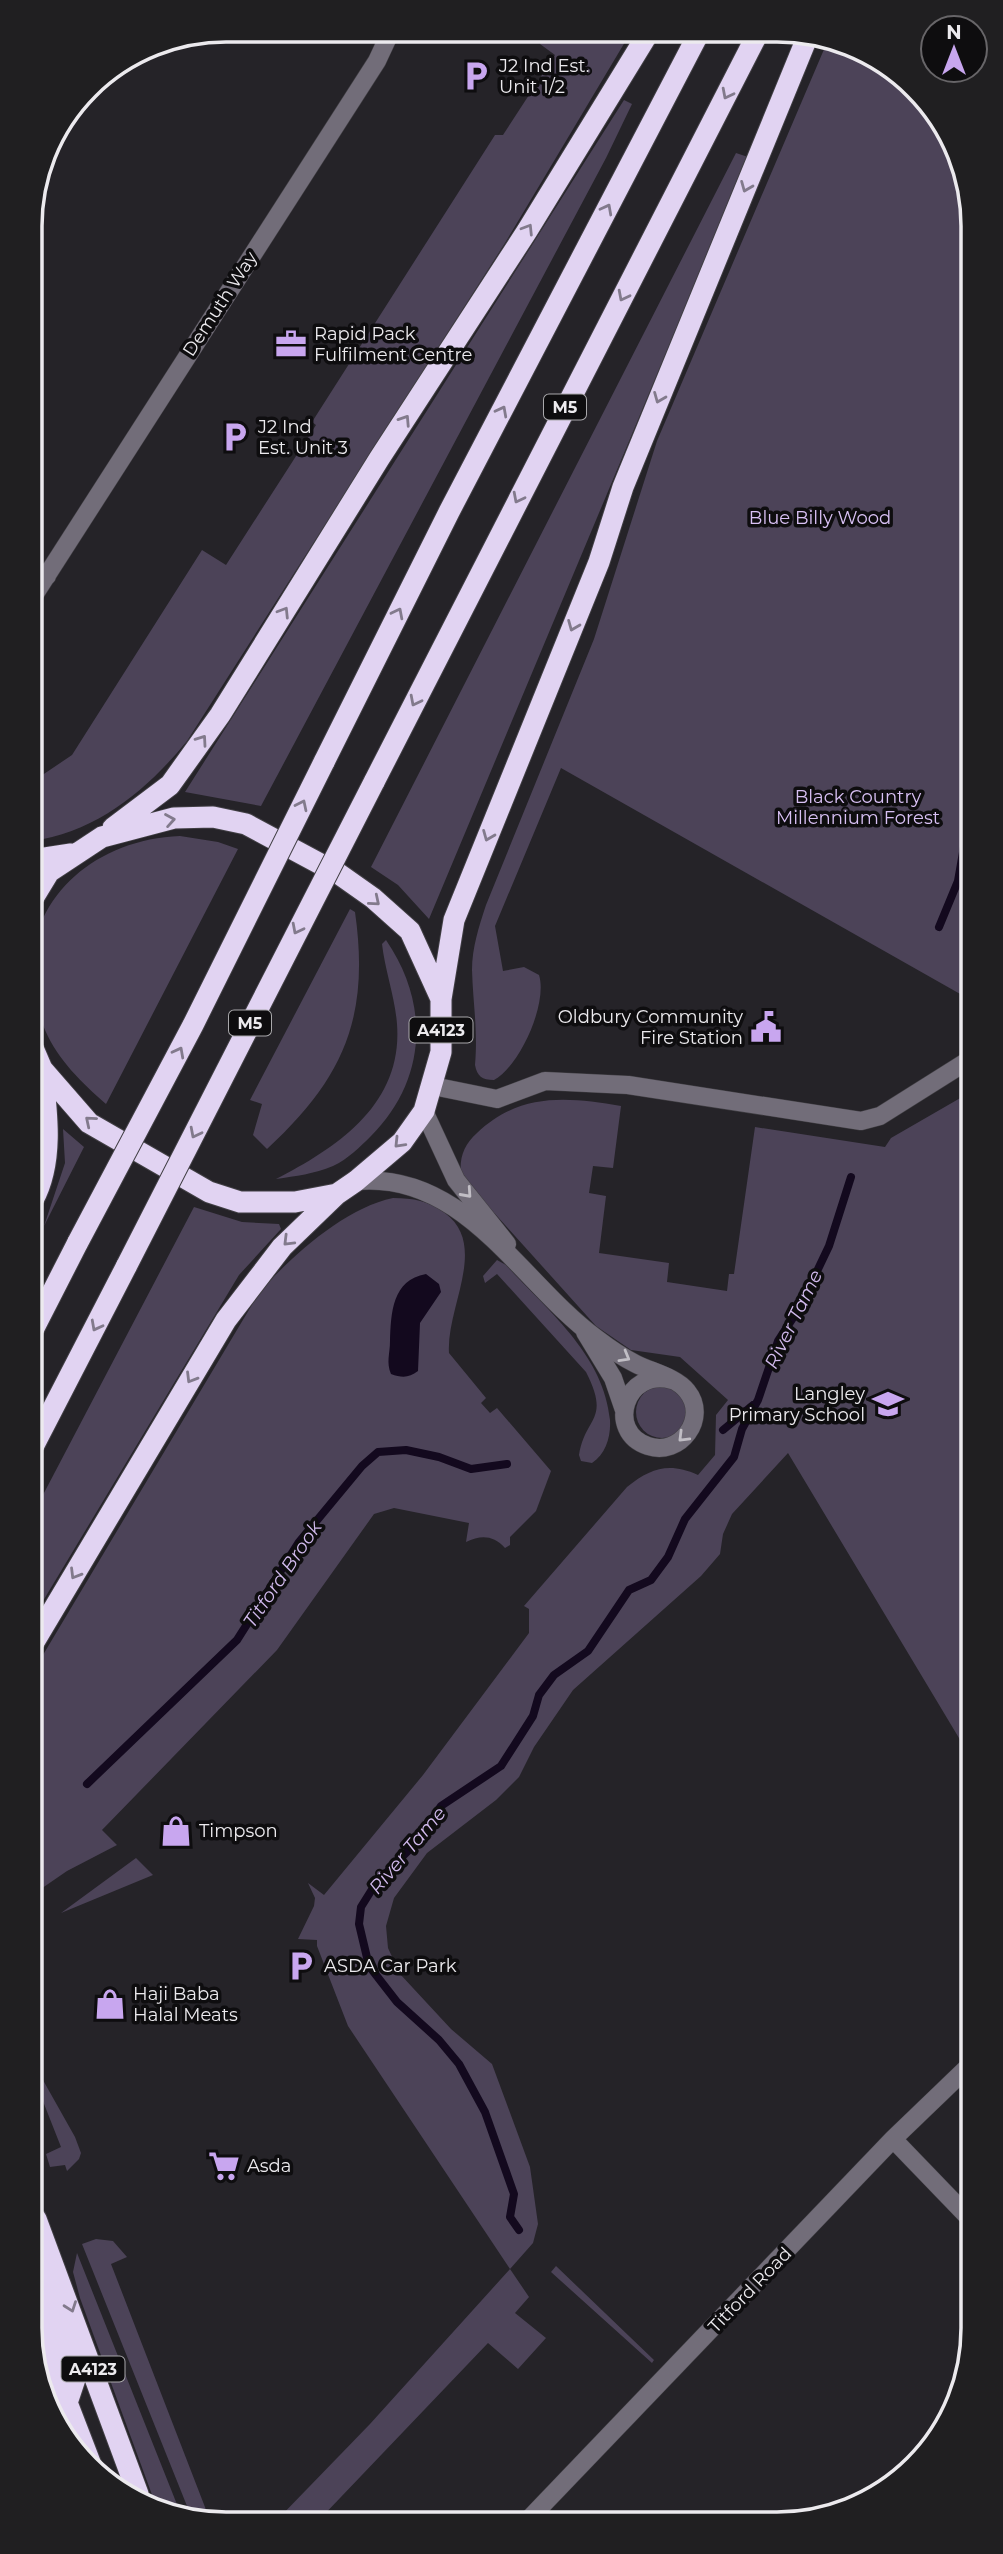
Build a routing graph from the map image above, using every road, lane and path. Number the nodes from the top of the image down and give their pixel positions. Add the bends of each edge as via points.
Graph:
1 (386, 42) edge
2 (643, 42) edge
3 (694, 42) edge
4 (753, 42) edge
5 (804, 45) edge
6 (42, 566) edge
7 (102, 837) junction
8 (73, 854) junction
9 (42, 859) edge
10 (42, 884) edge
11 (441, 999) junction
12 (961, 1065) edge
13 (42, 1069) joint
14 (433, 1086) junction
15 (424, 1111) junction
16 (42, 1166) edge
17 (356, 1181) junction
18 (337, 1194) junction
19 (523, 1265) junction
20 (42, 1312) edge
21 (582, 1328) junction
22 (671, 1380) junction
23 (624, 1410) junction
24 (42, 1430) edge
25 (42, 1629) edge
26 (961, 2074) edge
27 (893, 2140) junction
28 (961, 2210) edge
29 (42, 2235) edge
30 (42, 2282) edge
31 (43, 2340) edge
32 (67, 2403) junction
33 (82, 2443) edge
34 (136, 2488) edge
35 (536, 2512) edge

1 - 6 street, Demuth Way
7 -> 2 highway via 170,785 220,715
20 -> 3 highway, M5, bridge
4 -> 24 highway, M5, bridge
5 -> 11 highway via 623,487 599,562 454,920
7 - 8 highway, A4123
7 -> 11 highway, A4123 via 174,818 214,817 246,824 339,873 373,898 410,932
8 - 9 highway, A4123
8 - 10 highway, A4123 via 49,872
11 - 14 highway, A4123 via 441,1052
12 - 14 street via 880,1116 861,1121 628,1085 545,1081 497,1099
13 - 16 highway via 48,1119
18 -> 13 highway, A4123 via 265,1203 240,1202 209,1192 89,1123
14 - 15 highway, A4123
15 -> 17 highway, A4123 via 402,1142
15 -> 19 street via 456,1180
17 - 18 highway, A4123
17 - 19 street via 381,1179 427,1190
18 -> 25 highway via 282,1247 226,1320
19 - 21 street
21 -> 22 street via 615,1352
21 - 23 street via 613,1378
22 - 23 street via 640,1383
22 -> 23 street via 688,1392 695,1411 690,1430 676,1444 645,1445 628,1429
26 - 27 street, Titford Road
27 - 28 street
27 - 35 street, Titford Road
29 -> 34 highway, A4123
30 - 32 highway via 76,2376
31 - 32 highway, A4123
32 - 33 highway, A4123

